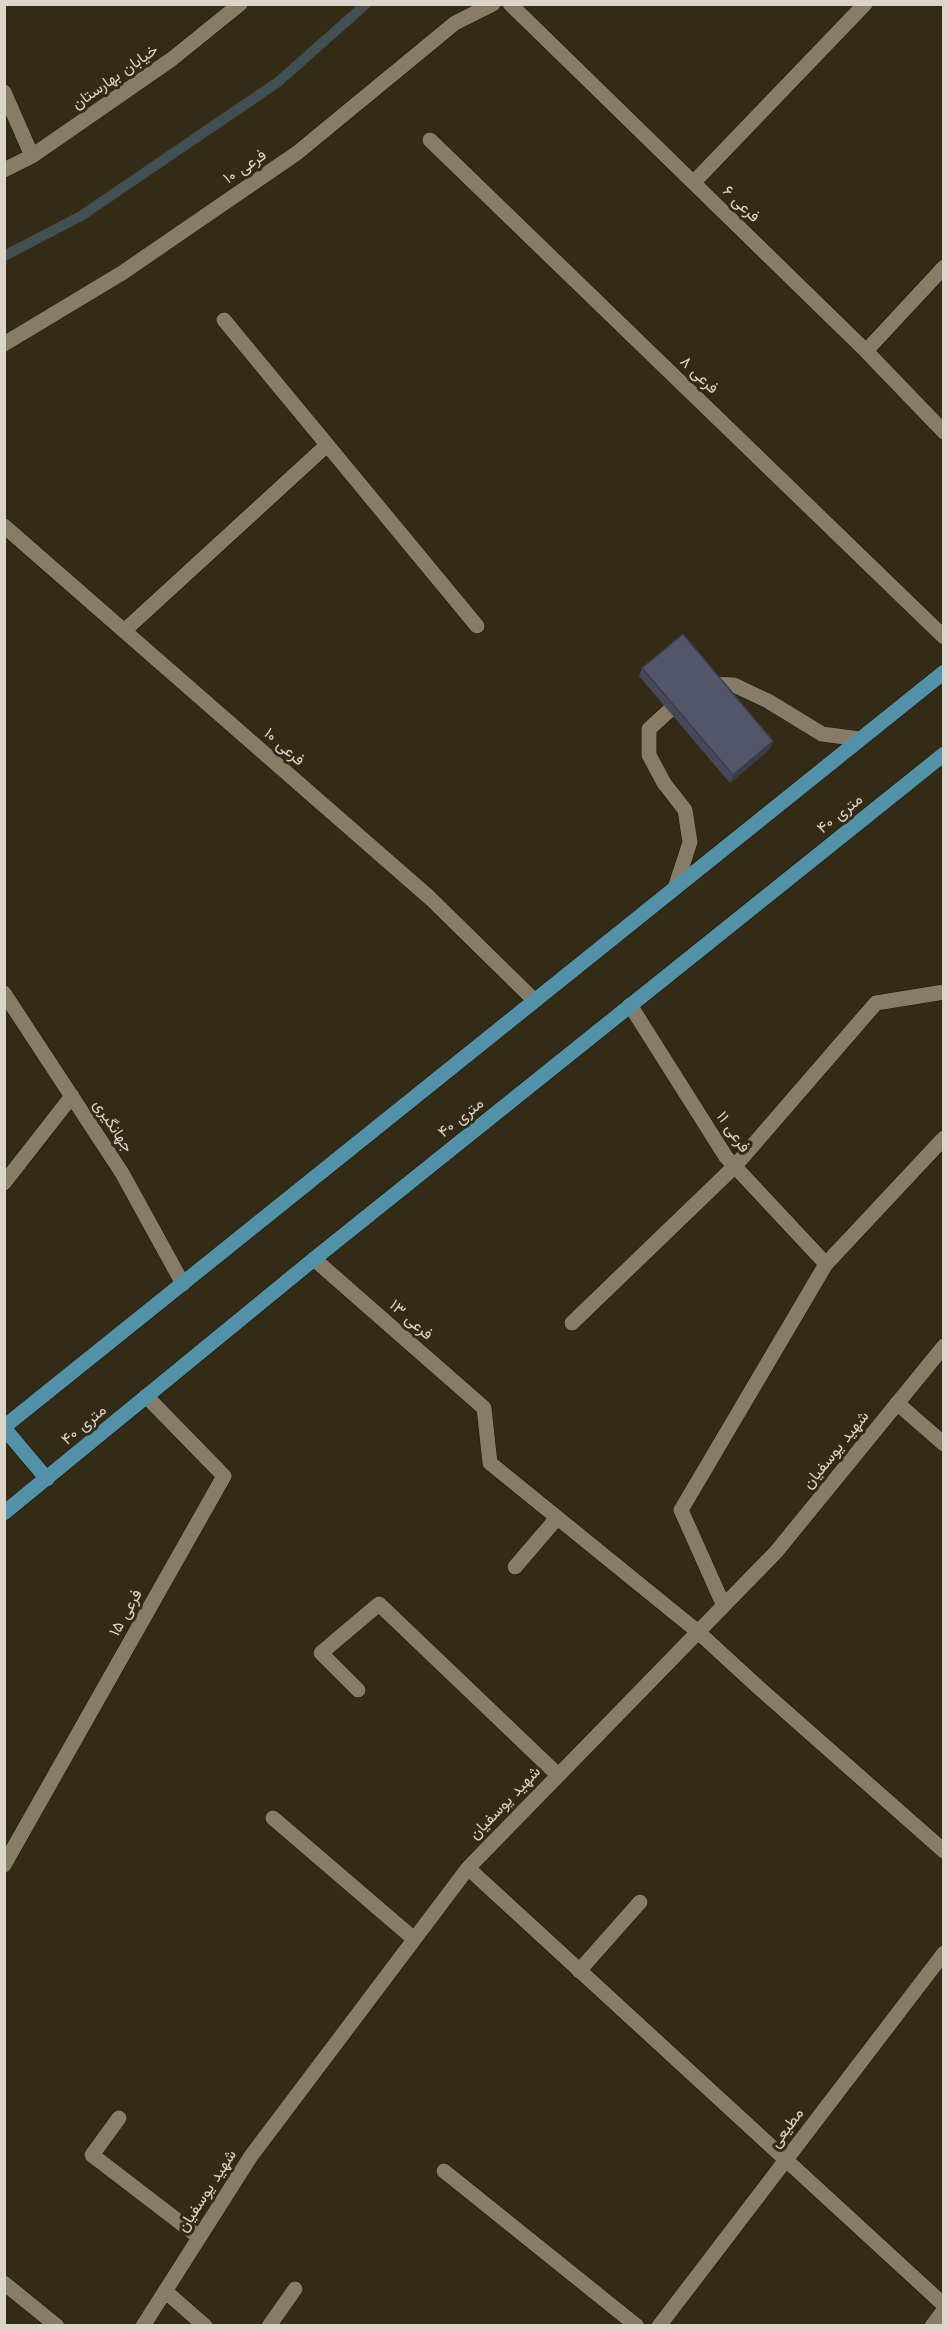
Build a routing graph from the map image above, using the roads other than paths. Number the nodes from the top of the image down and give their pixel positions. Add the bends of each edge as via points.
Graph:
1 (240, 4) edge
2 (493, 4) edge
3 (510, 4) edge
4 (865, 4) edge
5 (4, 92) edge
6 (430, 140) dead end
7 (32, 156) junction
8 (4, 170) edge
9 (694, 182) junction
10 (944, 267) edge
11 (224, 320) dead end
12 (4, 344) edge
13 (866, 351) junction
14 (944, 432) edge
15 (327, 445) junction
16 (4, 526) edge
17 (477, 626) dead end
18 (124, 631) junction
19 (944, 637) edge
20 (944, 672) edge
21 (860, 739) junction
22 (944, 754) edge
23 (676, 885) junction
24 (944, 992) edge
25 (4, 993) edge
26 (534, 1000) junction
27 (630, 1005) junction
28 (72, 1096) junction
29 (944, 1138) edge
30 (735, 1166) junction
31 (4, 1183) edge
32 (314, 1259) junction
33 (826, 1264) junction
34 (183, 1284) junction
35 (572, 1323) dead end
36 (944, 1346) edge
37 (146, 1396) junction
38 (897, 1403) junction
39 (4, 1427) edge
40 (944, 1444) edge
41 (47, 1479) junction
42 (4, 1513) edge
43 (557, 1518) junction
44 (515, 1567) dead end
45 (723, 1604) junction
46 (698, 1631) junction
47 (358, 1690) dead end
48 (558, 1774) junction
49 (273, 1818) dead end
50 (944, 1851) edge
51 (4, 1865) edge
52 (468, 1868) junction
53 (640, 1902) dead end
54 (414, 1939) junction
55 (944, 1953) edge
56 (579, 1971) junction
57 (119, 2118) dead end
58 (785, 2160) junction
59 (444, 2171) dead end
60 (199, 2237) junction
61 (4, 2283) edge
62 (295, 2289) dead end
63 (165, 2291) junction
64 (944, 2305) edge
65 (944, 2310) edge
66 (57, 2325) edge
67 (143, 2325) edge
68 (205, 2325) edge
69 (269, 2325) edge
70 (637, 2325) edge
71 (658, 2325) edge
72 (932, 2325) edge

1 - 7 street, خیابان بهارستان via 172,59
2 - 12 street, فرعی ۱۰ via 455,23 297,153 122,273
3 - 9 street, فرعی ۶
4 - 9 street
5 - 7 street
6 - 19 street, فرعی ۸
7 - 8 street, خیابان بهارستان
9 - 13 street, فرعی ۶
10 - 13 street
11 - 15 street
13 - 14 street, فرعی ۶
15 - 17 street
15 - 18 street
16 - 18 street, فرعی ۱۰
18 - 26 street, فرعی ۱۰ via 430,898
20 - 21 main road
21 - 23 main road
21 - 23 street via 822,734 734,685 712,684 685,696 649,729 649,755 685,810 690,842
22 - 27 main road, ۴۰ متری
23 - 26 main road
24 - 30 street via 876,1003
25 - 28 street, جهانگیری
26 - 34 main road
27 - 30 street, فرعی ۱۱
27 - 32 main road, ۴۰ متری
28 - 31 street
28 - 34 street, جهانگیری via 122,1173
29 - 33 street
30 - 33 street, فرعی ۱۱
30 - 35 street
32 - 37 main road, ۴۰ متری
32 - 43 street, فرعی ۱۳ via 484,1408 490,1463
33 - 45 street via 681,1510
34 - 39 main road
36 - 38 street, شهید یوسفیان
37 - 41 main road, ۴۰ متری
37 - 51 street, فرعی ۱۵ via 224,1476
38 - 40 street
38 - 45 street, شهید یوسفیان via 776,1552
39 - 41 main road
41 - 42 main road, ۴۰ متری
43 - 44 street
43 - 46 street
45 - 46 street, شهید یوسفیان
46 - 48 street, شهید یوسفیان
46 - 50 street
47 - 48 street via 321,1653 379,1604
48 - 52 street, شهید یوسفیان
49 - 54 street
52 - 54 street, شهید یوسفیان
52 - 56 street
53 - 56 street
54 - 60 street, شهید یوسفیان via 251,2156
55 - 58 street, مطیعی
56 - 58 street
57 - 60 street via 92,2155
58 - 64 street
58 - 71 street, مطیعی
59 - 70 street
60 - 63 street, شهید یوسفیان
61 - 66 street
62 - 69 street
63 - 67 street, شهید یوسفیان
63 - 68 street
65 - 72 street

